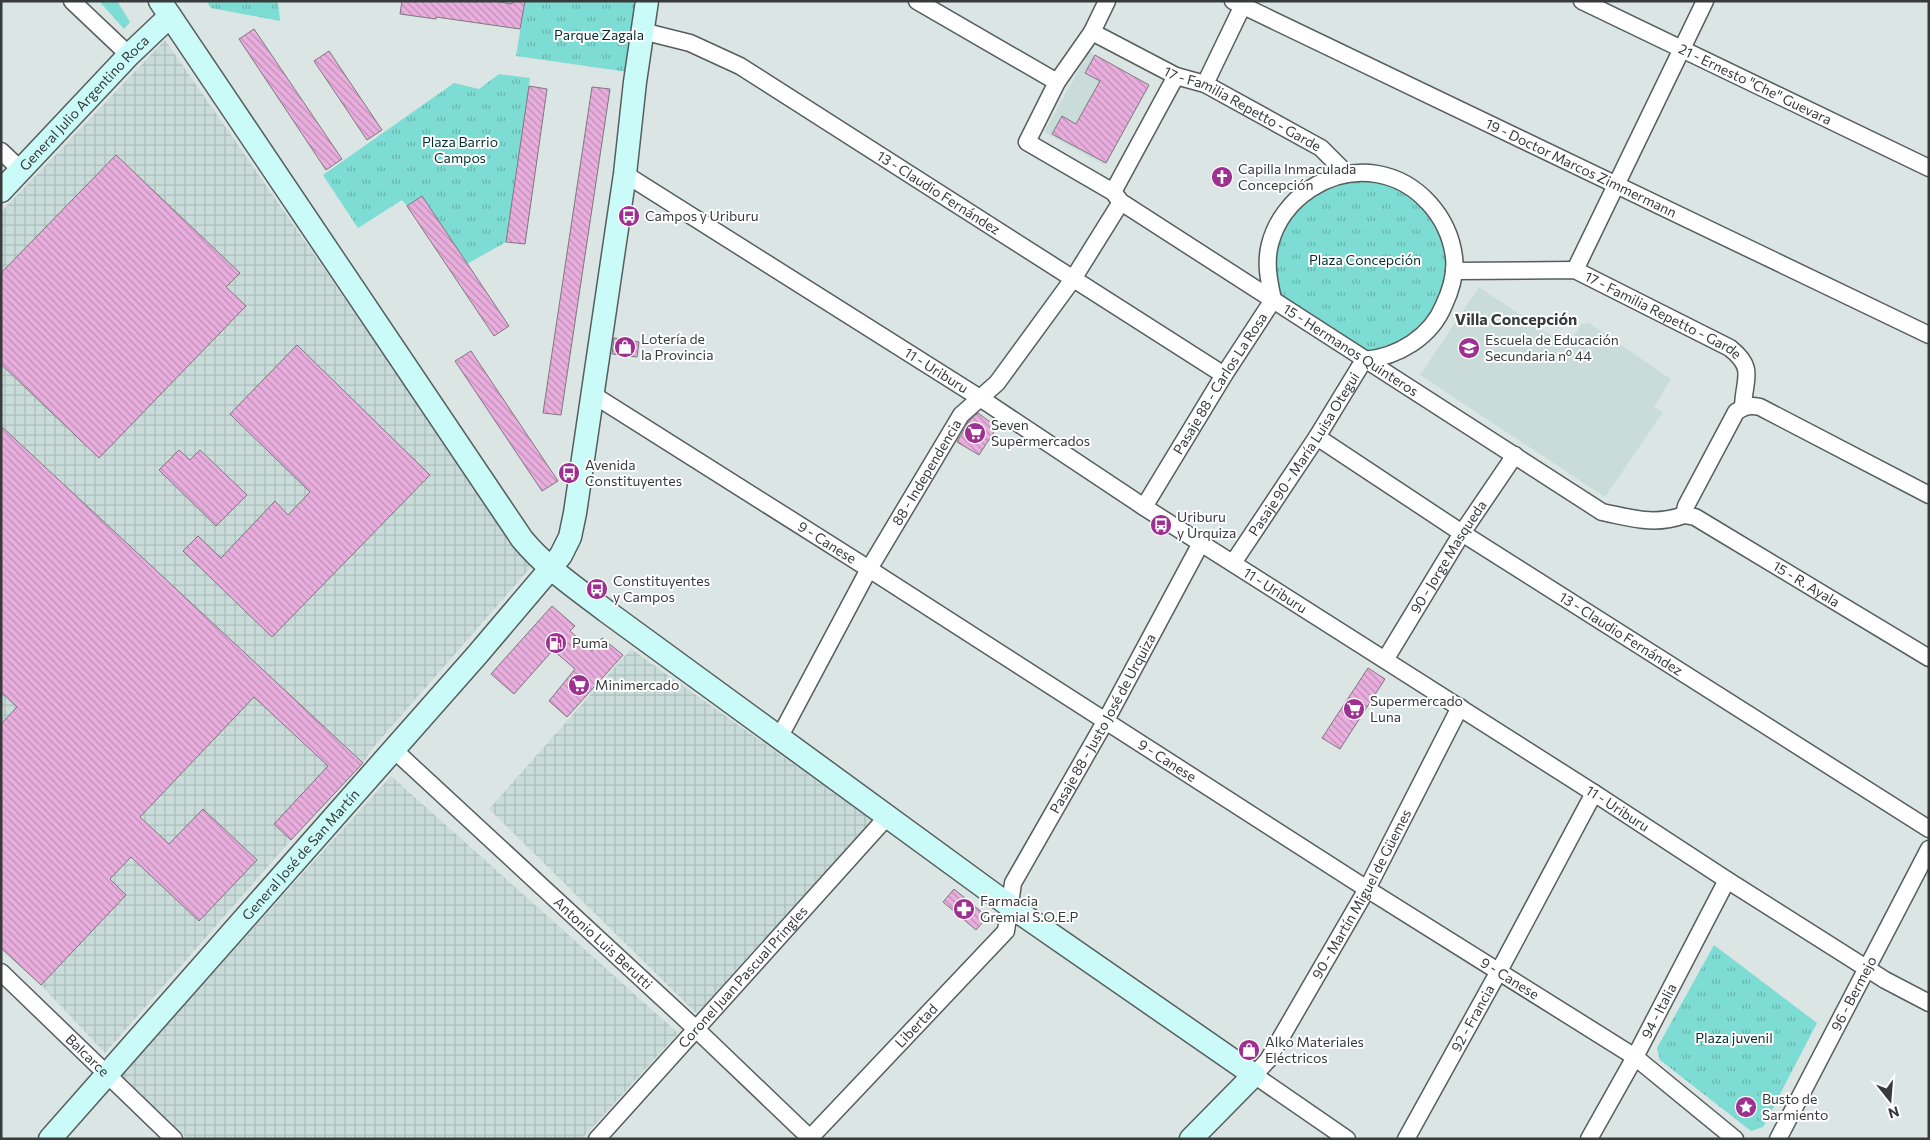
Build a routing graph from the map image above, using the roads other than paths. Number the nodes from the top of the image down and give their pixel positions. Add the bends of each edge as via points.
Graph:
1 (72, 1) edge
2 (647, 1) edge
3 (917, 1) edge
4 (1107, 1) edge
5 (1582, 1) edge
6 (1705, 1) edge
7 (1240, 3) edge
8 (165, 9) edge
9 (642, 31) junction
10 (1092, 32) junction
11 (1683, 49) junction
12 (129, 55) junction
13 (1176, 76) junction
14 (1056, 82) junction
15 (1205, 84) junction
16 (1, 151) edge
17 (1929, 168) edge
18 (21, 170) junction
19 (625, 174) junction
20 (1347, 174) junction
21 (1615, 184) junction
22 (1, 191) edge
23 (1117, 197) junction
24 (1575, 270) junction
25 (1454, 271) junction
26 (1073, 279) junction
27 (1273, 300) junction
28 (1929, 335) edge
29 (1364, 360) junction
30 (1224, 376) junction
31 (592, 394) junction
32 (980, 398) junction
33 (1743, 407) junction
34 (1317, 437) junction
35 (1515, 456) junction
36 (1929, 495) edge
37 (1144, 507) junction
38 (1684, 515) junction
39 (1462, 532) junction
40 (1201, 543) junction
41 (1233, 563) junction
42 (550, 569) junction
43 (869, 569) junction
44 (1929, 658) edge
45 (1384, 660) junction
46 (1460, 707) junction
47 (1105, 722) junction
48 (779, 738) junction
49 (393, 749) junction
50 (1594, 793) junction
51 (887, 817) junction
52 (1929, 829) edge
53 (1929, 848) edge
54 (1727, 880) junction
55 (1367, 889) junction
56 (1010, 906) junction
57 (1866, 968) junction
58 (1499, 971) junction
59 (1, 972) edge
60 (1929, 1003) edge
61 (696, 1029) junction
62 (1635, 1056) junction
63 (106, 1073) junction
64 (1254, 1075) junction
65 (810, 1138) edge
66 (50, 1139) edge
67 (174, 1139) edge
68 (597, 1139) edge
69 (1191, 1139) edge
70 (1347, 1139) edge
71 (1406, 1139) edge
72 (1589, 1139) edge
73 (1735, 1139) edge
74 (1778, 1139) edge

1 - 12 street
2 - 9 main road, General José de San Martín
3 - 14 street
4 - 10 street
5 - 11 street, 21 - Ernesto "Che" Guevara
6 - 11 street
7 - 15 street
7 - 21 street, 19 - Doctor Marcos Zimmermann
8 - 12 main road, General Julio Argentino Roca
8 - 42 main road via 511,523
9 - 19 main road, General José de San Martín
9 - 26 street, 13 - Claudio Fernández via 690,43 740,66
10 - 13 street, 17 - Familia Repetto - Garde
10 - 14 street
11 - 17 street, 21 - Ernesto "Che" Guevara
11 - 21 street
12 - 18 main road, General Julio Argentino Roca
13 - 15 street, 17 - Familia Repetto - Garde
13 - 23 street, 88 - Independencia
14 - 23 street, 15 - Hermanos Quinteros via 1027,142
15 - 20 street, 17 - Familia Repetto - Garde via 1321,148
16 - 18 street
18 - 22 main road, General Julio Argentino Roca
19 - 31 main road, General José de San Martín
19 - 32 street, 11 - Uriburu
20 - 25 street via 1377,174 1406,184 1430,203 1446,228 1454,257
20 - 27 street, Pasaje 88 - Carlos La Rosa via 1320,182 1298,198 1280,219 1270,244 1267,272
21 - 24 street
21 - 28 street, 19 - Doctor Marcos Zimmermann
23 - 26 street, 88 - Independencia
23 - 27 street, 15 - Hermanos Quinteros
24 - 25 street, 17 - Familia Repetto - Garde
24 - 33 street, 17 - Familia Repetto - Garde via 1736,352 1748,372
25 - 29 street, Pasaje 90 - María Luisa Otegui via 1452,287 1440,315 1420,338 1394,354
26 - 30 street, 13 - Claudio Fernández
26 - 32 street, 88 - Independencia via 997,383
27 - 29 street, 15 - Hermanos Quinteros
27 - 30 street, Pasaje 88 - Carlos La Rosa
29 - 34 street, Pasaje 90 - María Luisa Otegui
29 - 35 street, 15 - Hermanos Quinteros
30 - 37 street, Pasaje 88 - Carlos La Rosa
31 - 42 main road, General José de San Martín via 570,538
31 - 43 street, 9 - Canese
32 - 37 street, 11 - Uriburu
32 - 43 street, 88 - Independencia via 962,415
33 - 36 street via 1760,407
33 - 38 street via 1736,412
34 - 39 street, 13 - Claudio Fernández
34 - 41 street, Pasaje 90 - María Luisa Otegui
35 - 38 street, 15 - Hermanos Quinteros via 1602,512 1652,521
35 - 39 street, 90 - Jorge Masqueda
37 - 40 street, 11 - Uriburu
38 - 44 street, 15 - R. Ayala via 1695,517
39 - 45 street, 90 - Jorge Masqueda
39 - 52 street, 13 - Claudio Fernández
40 - 41 street, 11 - Uriburu
40 - 47 street, Pasaje 88 - Justo José de Urquiza
41 - 45 street, 11 - Uriburu
42 - 48 main road
42 - 49 main road, General José de San Martín
43 - 47 street, 9 - Canese
43 - 48 street, 88 - Independencia
45 - 46 street, 11 - Uriburu
46 - 50 street, 11 - Uriburu
46 - 55 street, 90 - Martín Miguel de Güemes
47 - 55 street, 9 - Canese
47 - 56 street, Pasaje 88 - Justo José de Urquiza via 1014,883
48 - 51 main road
49 - 61 street, Antonio Luis Berutti
49 - 63 main road, General José de San Martín
50 - 54 street, 11 - Uriburu
50 - 58 street, 92 - Francia
51 - 56 main road
51 - 61 street, Coronel Juan Pascual Pringles
53 - 57 street, 96 - Bermejo
54 - 57 street, 11 - Uriburu
54 - 62 street, 94 - Italia
55 - 58 street, 9 - Canese
55 - 64 street, 90 - Martín Miguel de Güemes via 1268,1060
56 - 64 main road
56 - 65 street, Libertad via 1006,931
57 - 60 street, 11 - Uriburu
57 - 74 street, 96 - Bermejo
58 - 62 street, 9 - Canese
58 - 71 street, 92 - Francia
59 - 63 street, Balcarce
61 - 65 street, Antonio Luis Berutti
61 - 68 street, Coronel Juan Pascual Pringles
62 - 72 street, 94 - Italia
62 - 73 street, 9 - Canese
63 - 66 main road, General José de San Martín
63 - 67 street, Balcarce
64 - 69 main road
64 - 70 street

